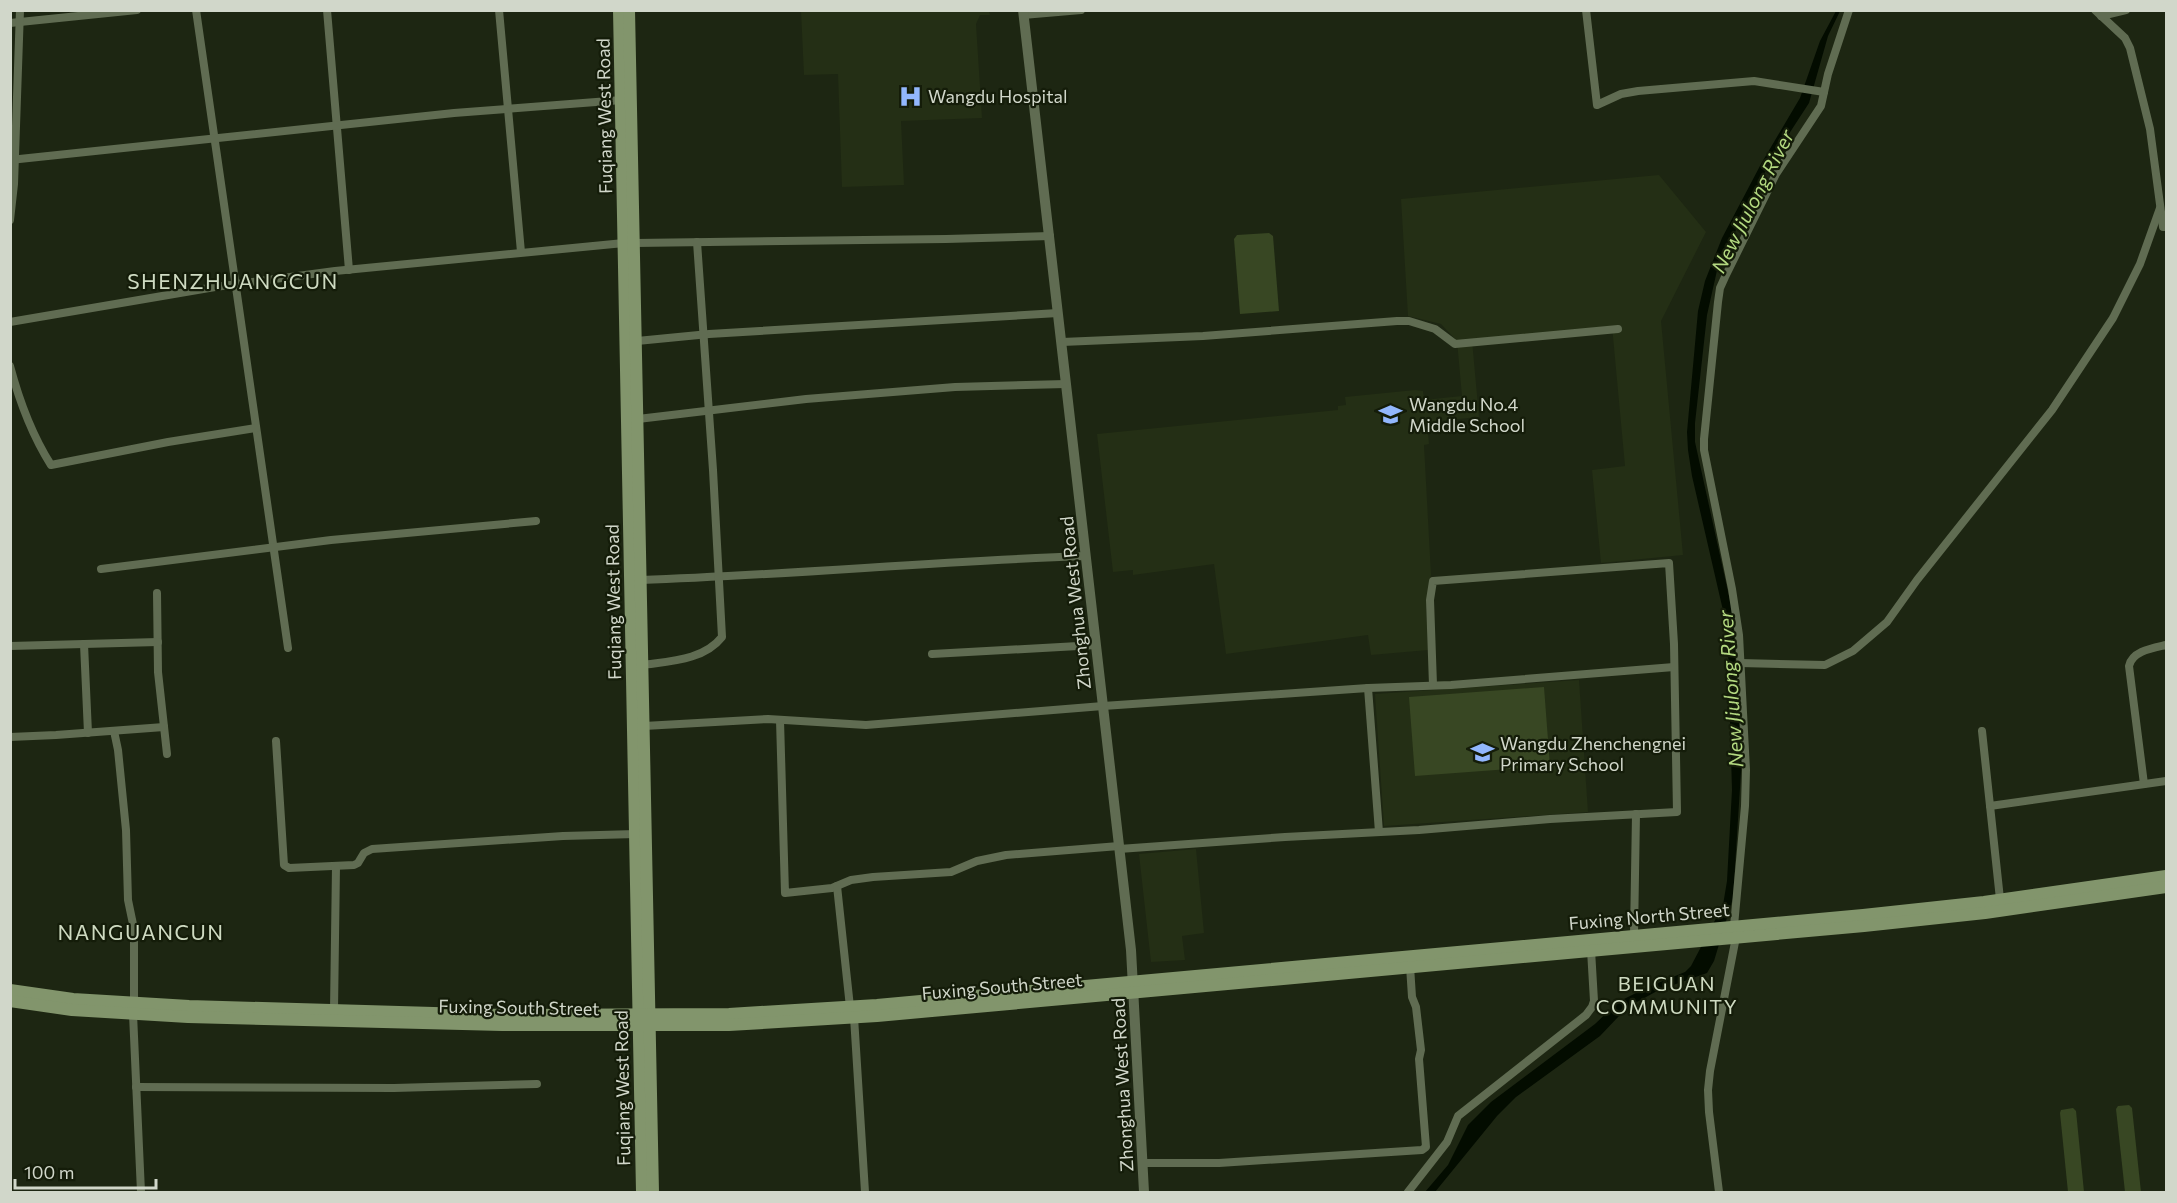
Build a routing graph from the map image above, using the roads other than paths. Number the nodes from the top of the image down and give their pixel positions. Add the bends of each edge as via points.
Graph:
1 (20, 10) edge
2 (137, 10) edge
3 (196, 10) edge
4 (327, 10) edge
5 (499, 10) edge
6 (619, 10) edge
7 (629, 10) edge
8 (1081, 10) edge
9 (1586, 10) edge
10 (1849, 10) edge
11 (2127, 10) edge
12 (1023, 13) edge
13 (2098, 13) edge
14 (15, 23) edge
15 (1824, 92) junction
16 (622, 100) junction
17 (508, 109) junction
18 (337, 125) junction
19 (214, 138) junction
20 (13, 160) edge
21 (2160, 208) junction
22 (10, 220) edge
23 (2166, 227) edge
24 (1050, 236) junction
25 (696, 242) junction
26 (630, 243) junction
27 (521, 252) junction
28 (350, 270) junction
29 (235, 285) junction
30 (1058, 313) junction
31 (10, 322) edge
32 (1618, 329) dead end
33 (703, 334) junction
34 (637, 341) junction
35 (1062, 342) junction
36 (10, 366) edge
37 (1066, 384) junction
38 (709, 411) junction
39 (638, 419) junction
40 (256, 428) junction
41 (536, 521) dead end
42 (273, 548) junction
43 (1086, 556) junction
44 (102, 569) dead end
45 (719, 577) junction
46 (641, 580) junction
47 (157, 592) dead end
48 (158, 642) junction
49 (84, 644) junction
50 (1096, 645) junction
51 (2166, 645) edge
52 (10, 646) edge
53 (288, 648) dead end
54 (932, 654) dead end
55 (1740, 663) junction
56 (643, 665) junction
57 (1674, 668) junction
58 (1433, 685) junction
59 (1368, 688) junction
60 (1103, 706) junction
61 (780, 720) junction
62 (644, 726) junction
63 (164, 727) junction
64 (114, 731) junction
65 (1982, 731) dead end
66 (88, 733) junction
67 (10, 737) edge
68 (276, 741) dead end
69 (167, 754) dead end
70 (2166, 781) edge
71 (2144, 784) junction
72 (1990, 806) junction
73 (1636, 814) junction
74 (1379, 832) junction
75 (636, 834) junction
76 (1119, 848) junction
77 (336, 866) junction
78 (2166, 876) edge
79 (837, 886) junction
80 (2166, 887) edge
81 (2000, 900) junction
82 (1732, 932) junction
83 (1702, 934) junction
84 (1634, 935) junction
85 (1591, 950) junction
86 (1410, 966) junction
87 (1133, 987) junction
88 (10, 990) edge
89 (10, 1001) edge
90 (134, 1008) junction
91 (334, 1010) junction
92 (852, 1012) junction
93 (644, 1021) junction
94 (537, 1084) dead end
95 (136, 1087) junction
96 (1142, 1163) junction
97 (141, 1192) edge
98 (642, 1192) edge
99 (653, 1192) edge
100 (865, 1192) edge
101 (1143, 1192) edge
102 (1408, 1192) edge
103 (1719, 1192) edge

1 - 14 street
2 - 14 street
3 - 19 street
4 - 18 street
5 - 17 street
6 - 16 main road, Fuqiang West Road
7 - 26 main road, Fuqiang West Road
8 - 12 street
9 - 15 street via 1597,105 1638,91 1754,81
10 - 15 street
11 - 13 street
12 - 24 street, Zhonghua West Road
13 - 21 street via 2125,38 2130,48 2150,129
14 - 20 street
15 - 55 street via 1821,106 1776,174 1725,277 1718,302 1704,450 1737,615
16 - 17 street
16 - 26 main road, Fuqiang West Road
17 - 18 street
17 - 27 street
18 - 19 street
18 - 28 street
19 - 20 street
19 - 29 street
20 - 22 street
21 - 23 street
21 - 55 street via 2140,264 2113,318 2052,410 1887,622 1853,651 1825,665
24 - 25 street
24 - 30 street, Zhonghua West Road
25 - 26 street
25 - 33 street
26 - 27 street
26 - 34 main road, Fuqiang West Road
26 - 75 main road, Fuqiang West Road
27 - 28 street
28 - 29 street
29 - 31 street
29 - 40 street
30 - 33 street
30 - 35 street, Zhonghua West Road
32 - 35 street via 1455,344 1435,329 1397,321
33 - 34 street
33 - 38 street
34 - 39 main road, Fuqiang West Road
35 - 37 street, Zhonghua West Road
36 - 40 street via 20,399 51,465
37 - 38 street via 955,387
37 - 43 street, Zhonghua West Road
38 - 39 street
38 - 45 street
39 - 46 main road, Fuqiang West Road
40 - 42 street
41 - 42 street
42 - 44 street
42 - 53 street
43 - 45 street
43 - 50 street, Zhonghua West Road
45 - 46 street
45 - 56 street via 722,637 714,647 682,659
46 - 56 main road, Fuqiang West Road
47 - 48 street
48 - 49 street
48 - 63 street
49 - 52 street
49 - 66 street
50 - 54 street
50 - 60 street, Zhonghua West Road
51 - 71 street via 2135,656 2128,666
55 - 82 street via 1745,806
56 - 62 main road, Fuqiang West Road
57 - 58 street
57 - 58 street via 1669,563 1433,581
57 - 73 street via 1677,812
58 - 59 street
59 - 60 street
59 - 74 street
60 - 61 street via 866,725
60 - 76 street, Zhonghua West Road
61 - 62 street
61 - 79 street via 785,892
62 - 93 main road, Fuqiang West Road
63 - 64 street
63 - 69 street
64 - 66 street
64 - 90 street via 126,830 128,900 134,929
65 - 72 street
66 - 67 street
68 - 77 street via 284,865
70 - 71 street
71 - 72 street
72 - 81 street
73 - 74 street
73 - 84 street
74 - 76 street
75 - 77 street via 372,849 354,865
75 - 93 main road, Fuqiang West Road
76 - 79 street via 1006,855 951,872 873,877
76 - 87 street, Zhonghua West Road
77 - 91 street
78 - 81 main road, Fuxing North Street
79 - 92 street
80 - 82 main road, Fuxing North Street via 1985,913
81 - 82 main road, Fuxing North Street
82 - 83 main road, Fuxing North Street
82 - 103 street via 1708,1090
83 - 84 main road, Fuxing North Street
83 - 85 main road, Fuxing North Street
84 - 87 main road, Fuxing North Street
85 - 86 main road, Fuxing North Street
85 - 102 street via 1592,1008 1458,1116 1446,1142
86 - 87 main road, Fuxing North Street
86 - 96 street via 1421,1050 1426,1147 1422,1150 1228,1163
87 - 92 main road, Fuxing South Street
87 - 96 street, Zhonghua West Road
88 - 90 main road, Fuxing South Street
89 - 90 main road, Fuxing South Street via 64,1009
90 - 91 main road, Fuxing South Street
90 - 93 main road, Fuxing South Street via 426,1024
90 - 95 street
91 - 93 main road, Fuxing South Street
92 - 93 main road, Fuxing South Street via 729,1014
92 - 100 street
93 - 98 main road, Fuqiang West Road
93 - 99 main road, Fuqiang West Road
94 - 95 street
95 - 97 street
96 - 101 street, Zhonghua West Road

